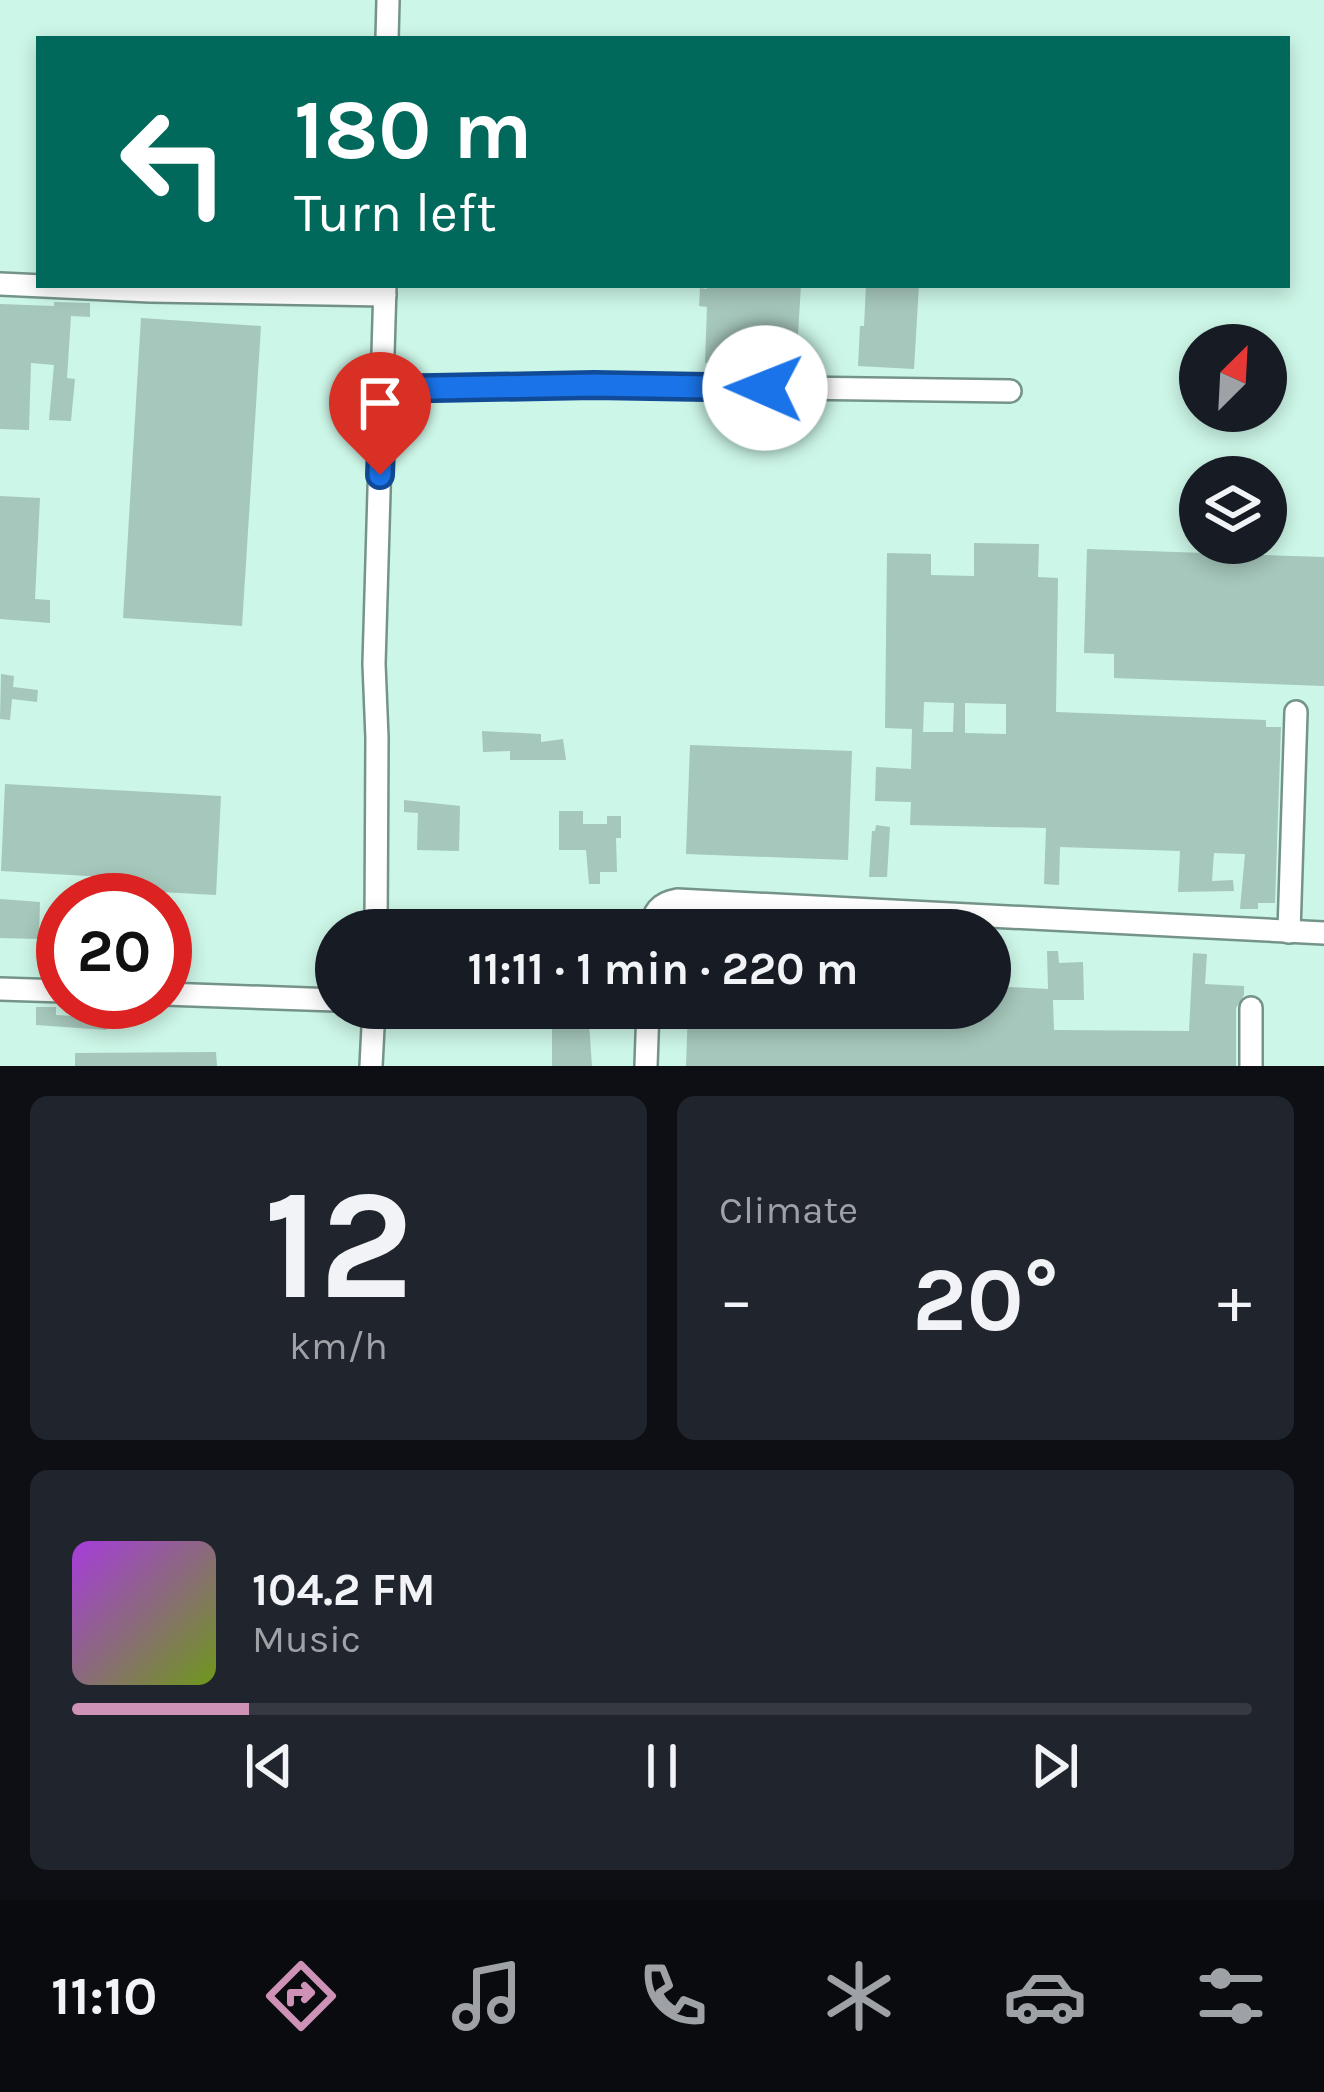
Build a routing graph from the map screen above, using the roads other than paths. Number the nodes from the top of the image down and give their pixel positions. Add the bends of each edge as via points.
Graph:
1 (388, 0) edge
2 (387, 36) edge
3 (0, 284) edge
4 (36, 286) edge
5 (86, 288) edge
6 (385, 290) edge
7 (383, 389) junction
8 (1010, 392) dead end
9 (1296, 712) dead end
10 (376, 909) edge
11 (657, 909) edge
12 (849, 909) edge
13 (1011, 917) edge
14 (1288, 932) junction
15 (1324, 933) edge
16 (0, 989) edge
17 (36, 990) edge
18 (192, 995) edge
19 (315, 999) edge
20 (1251, 1008) dead end
21 (373, 1029) edge
22 (647, 1029) edge
23 (371, 1066) edge
24 (646, 1066) edge
25 (1251, 1066) edge

1 - 2 street
3 - 4 street
5 - 6 street
6 - 7 street
7 - 8 street
7 - 10 street
9 - 14 street
11 - 12 street via 677,900
13 - 14 street
14 - 15 street
16 - 17 street
18 - 19 street
20 - 25 street
21 - 23 street
22 - 24 street

